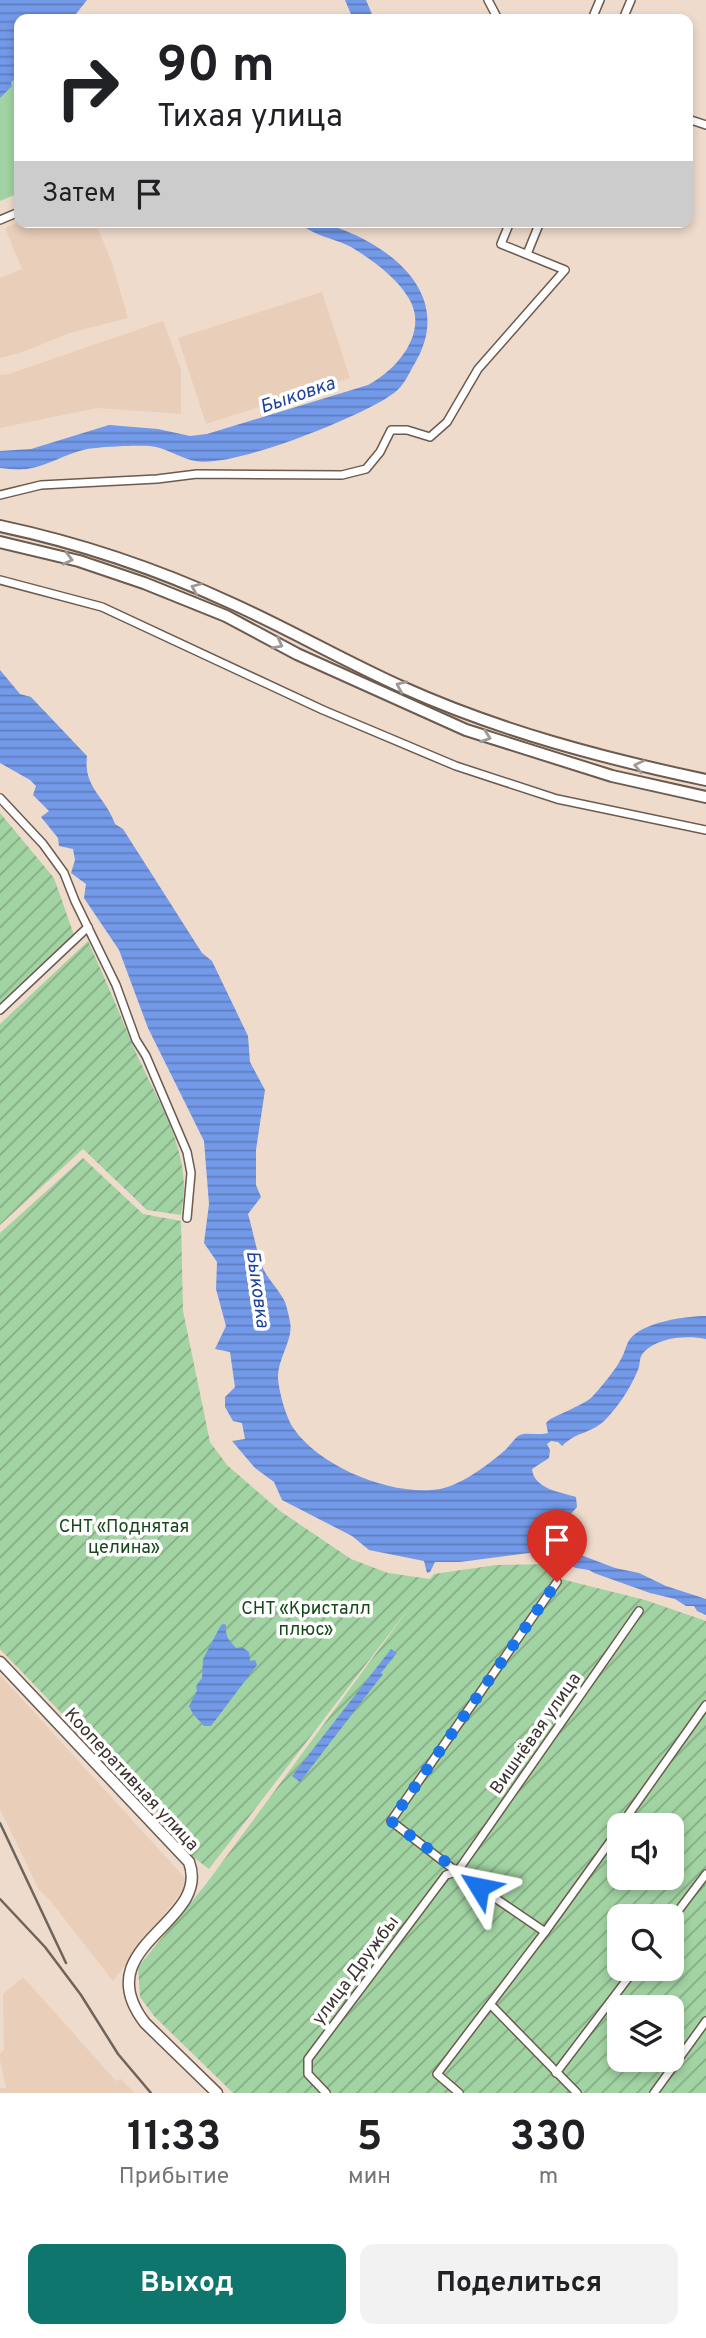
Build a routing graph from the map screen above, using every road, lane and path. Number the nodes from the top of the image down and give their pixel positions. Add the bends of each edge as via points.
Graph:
1 (508, 228) edge
2 (538, 228) edge
3 (527, 254) junction
4 (0, 495) edge
5 (2, 526) edge
6 (1, 542) edge
7 (0, 580) edge
8 (706, 780) edge
9 (706, 797) edge
10 (0, 798) edge
11 (706, 830) edge
12 (88, 927) junction
13 (0, 1010) edge
14 (187, 1218) dead end
15 (557, 1582) dead end
16 (639, 1611) dead end
17 (0, 1662) edge
18 (706, 1705) edge
19 (629, 1813) edge
20 (607, 1844) edge
21 (457, 1872) junction
22 (706, 1874) edge
23 (683, 1904) edge
24 (545, 1932) junction
25 (626, 1981) edge
26 (491, 2004) junction
27 (706, 2021) edge
28 (556, 2073) junction
29 (217, 2093) edge
30 (327, 2093) edge
31 (459, 2093) edge
32 (577, 2093) edge
33 (654, 2093) edge

1 - 3 street via 501,244
2 - 3 street
3 - 4 street via 565,270 478,369 447,422 430,437 391,430 366,469 342,475 197,474 41,485
8 -> 5 main road via 618,762 470,716 151,569
6 -> 9 main road via 79,561 226,616 297,654 466,730 612,776
7 - 11 street via 102,607 456,766 557,799
10 - 12 street via 64,873
12 - 13 street
12 - 14 street via 187,1152 191,1173
15 - 21 street via 391,1821
16 - 21 street, Вишнёвая улица
17 - 29 main road, Кооперативная улица via 189,1862 192,1885 137,1957 128,1982 131,1999 145,2023
18 - 19 street
20 - 24 street
21 - 24 street
21 - 30 street, улица Дружбы via 446,1875 308,2059 307,2074
22 - 23 street
24 - 26 street
25 - 28 street
26 - 28 street
26 - 31 street via 437,2074
27 - 33 street
28 - 32 street

